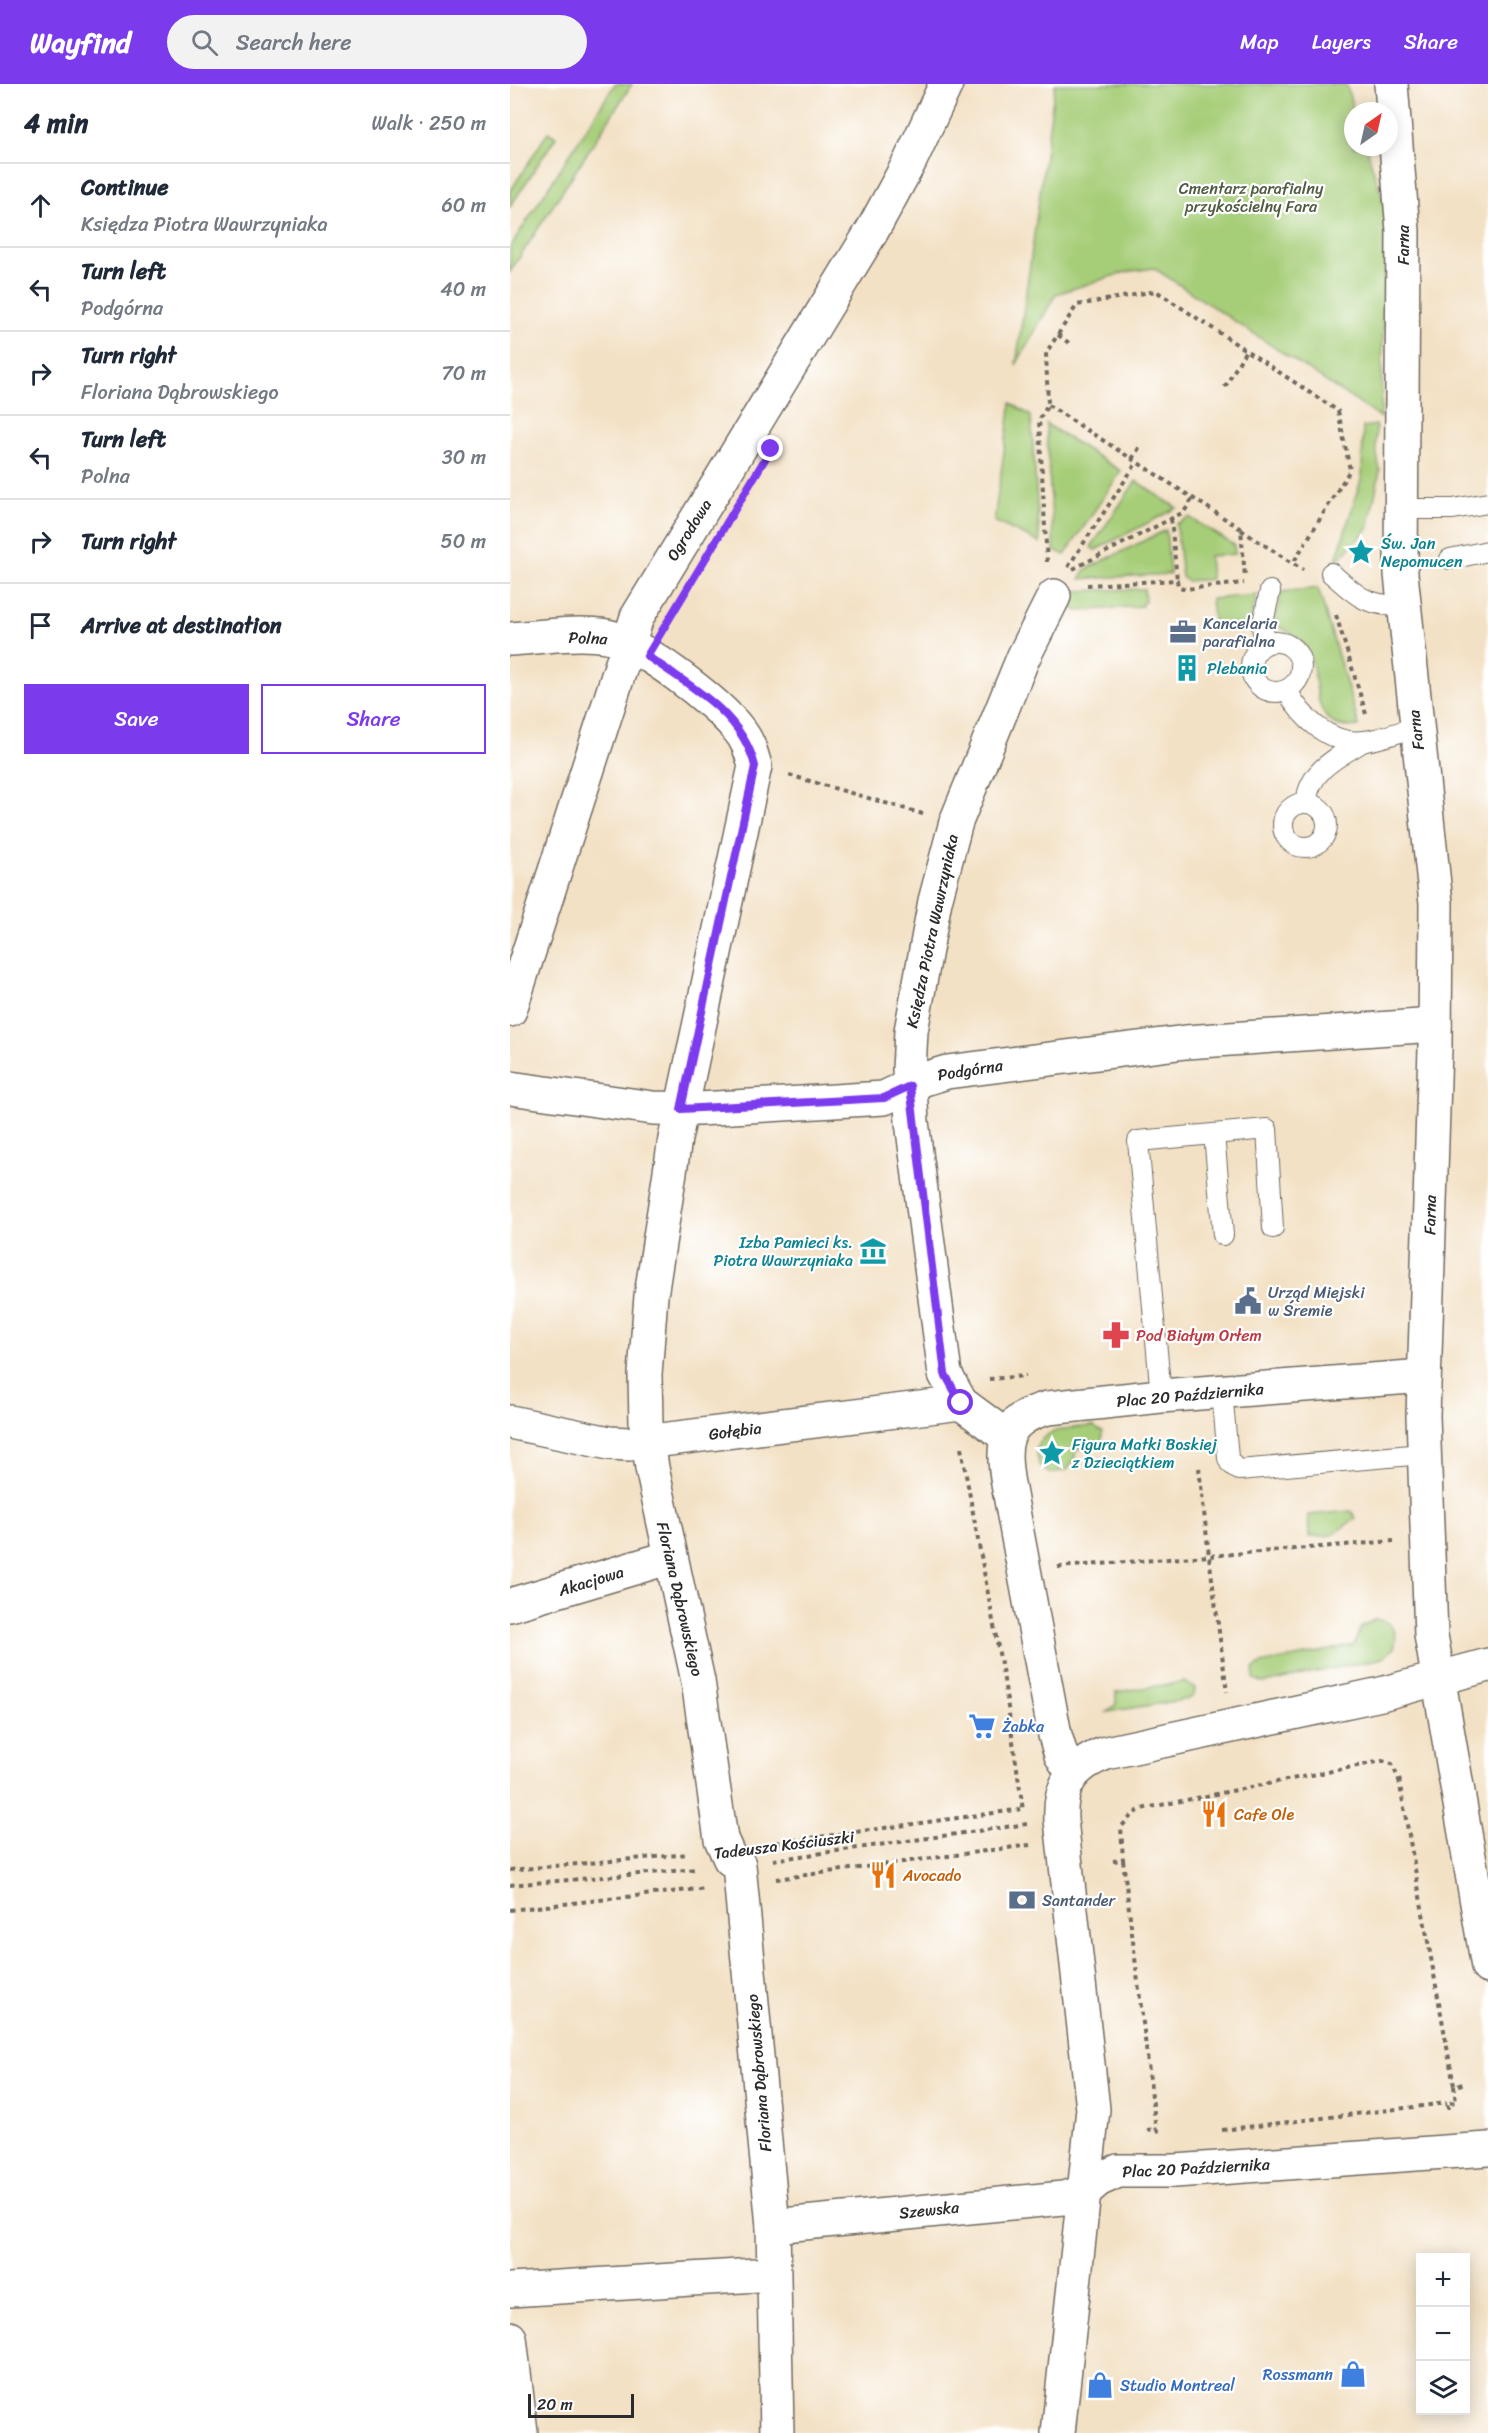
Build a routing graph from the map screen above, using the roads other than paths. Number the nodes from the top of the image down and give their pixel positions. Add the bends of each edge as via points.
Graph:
1 (946, 84) edge
2 (1391, 84) edge
3 (1488, 503) edge
4 (1401, 509) junction
5 (1488, 551) edge
6 (1450, 559) dead end
7 (1322, 574) road end
8 (1061, 583) road end
9 (1270, 591) dead end
10 (1403, 605) junction
11 (510, 639) edge
12 (627, 643) junction
13 (1266, 643) junction
14 (1287, 690) junction
15 (1416, 728) junction
16 (1369, 740) junction
17 (768, 770) joint
18 (1306, 802) dead end
19 (510, 1010) edge
20 (1436, 1025) junction
21 (910, 1086) junction
22 (510, 1088) edge
23 (681, 1109) junction
24 (1214, 1134) junction
25 (1273, 1228) dead end
26 (1223, 1235) dead end
27 (1424, 1376) junction
28 (1222, 1391) junction
29 (1161, 1396) junction
30 (961, 1403) junction
31 (510, 1422) edge
32 (1007, 1437) junction
33 (647, 1441) junction
34 (1423, 1454) junction
35 (671, 1557) junction
36 (510, 1605) edge
37 (1488, 1665) edge
38 (1436, 1680) junction
39 (1072, 1772) junction
40 (1488, 1967) edge
41 (1488, 2149) edge
42 (1084, 2192) junction
43 (773, 2226) junction
44 (773, 2274) junction
45 (510, 2290) edge
46 (510, 2338) edge
47 (522, 2433) edge
48 (777, 2433) edge
49 (1058, 2433) edge

1 - 12 street, Ogrodowa via 872,231 642,607
2 - 4 street, Farna via 1403,231
3 - 4 lane via 1454,509
4 - 10 street, Farna
5 - 6 lane
7 - 10 lane via 1371,604
8 - 21 street, Księdza Piotra Wawrzyniaka via 1023,658 949,844 915,1005 909,1052
9 - 13 lane via 1262,627
10 - 15 street, Farna
11 - 12 street, Polna via 595,635
12 - 17 street, Polna via 726,716
12 - 19 street, Ogrodowa
13 - 14 lane via 1290,645 1300,656 1299,679
13 - 14 lane via 1251,662 1253,677 1271,692
14 - 16 lane via 1299,711 1315,726 1339,738
15 - 16 lane
15 - 20 street, Farna via 1435,880
16 - 18 lane via 1332,761 1315,776
17 - 23 street, Floriana Dąbrowskiego
20 - 21 street, Podgórna via 1099,1052 947,1072
20 - 27 street, Farna
21 - 23 street, Podgórna via 884,1098
21 - 30 street, Księdza Piotra Wawrzyniaka via 945,1374
22 - 23 street, Podgórna
23 - 33 street, Floriana Dąbrowskiego via 651,1296 645,1374
24 - 25 lane via 1267,1129
24 - 26 lane
24 - 29 lane via 1138,1141
27 - 28 street, Plac 20 Października
27 - 34 street
28 - 29 street, Plac 20 Października
28 - 34 lane via 1228,1458 1239,1470
29 - 32 street, Plac 20 Października via 1038,1411 1022,1418
30 - 32 street, Księdza Piotra Wawrzyniaka
30 - 33 street, Gołębia
31 - 33 street, Gołębia via 609,1443
32 - 39 street via 1004,1462 1050,1714 1061,1755
33 - 35 street, Floriana Dąbrowskiego
34 - 38 street
35 - 36 street, Akacjowa
35 - 43 street, Floriana Dąbrowskiego via 698,1681 721,1839 730,1859 739,1865
37 - 38 street
38 - 39 street via 1106,1753
38 - 40 street
39 - 42 street via 1062,1795 1061,1820 1093,2109
41 - 42 street, Plac 20 Października via 1175,2171 1118,2171
42 - 43 street, Szewska via 1053,2200
42 - 49 street
43 - 44 street, Floriana Dąbrowskiego
44 - 45 street
44 - 48 street, Floriana Dąbrowskiego
46 - 47 street

